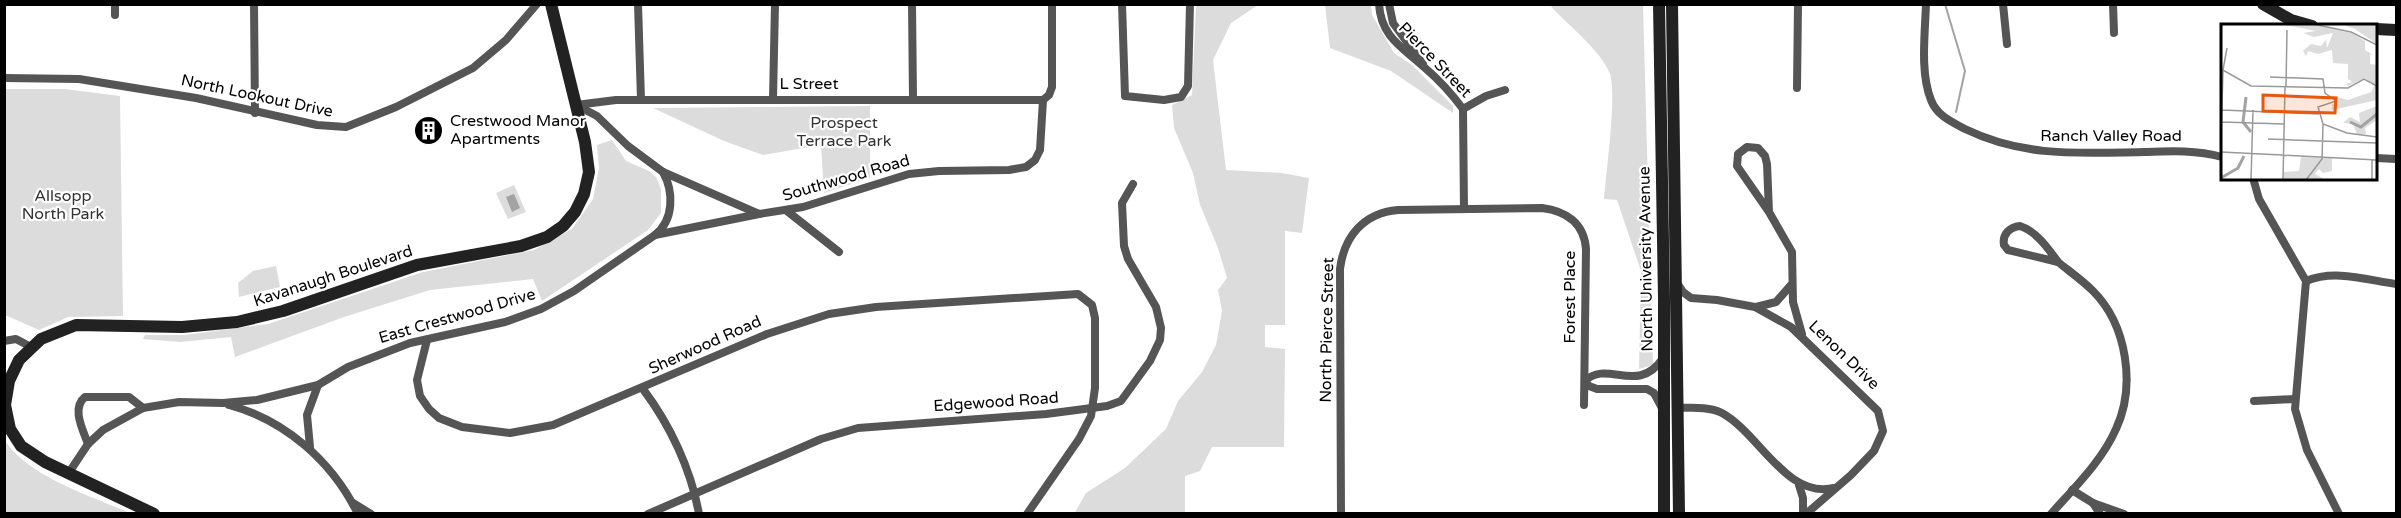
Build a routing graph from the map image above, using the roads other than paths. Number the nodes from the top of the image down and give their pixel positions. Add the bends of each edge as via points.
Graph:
1 (115, 4) edge
2 (254, 4) edge
3 (537, 4) edge
4 (550, 4) edge
5 (638, 4) edge
6 (775, 4) edge
7 (912, 4) edge
8 (1052, 4) edge
9 (1122, 4) edge
10 (1190, 4) edge
11 (1379, 4) edge
12 (1389, 4) edge
13 (1659, 4) edge
14 (1672, 4) edge
15 (1798, 4) edge
16 (1926, 4) edge
17 (2003, 4) edge
18 (2114, 4) edge
19 (2264, 4) edge
20 (115, 15) dead end
21 (2305, 24) edge
22 (2377, 29) edge
23 (2397, 30) edge
24 (2114, 33) dead end
25 (2007, 44) dead end
26 (1425, 67) junction
27 (4, 78) edge
28 (1797, 88) dead end
29 (1505, 90) dead end
30 (773, 99) junction
31 (913, 99) junction
32 (641, 100) junction
33 (1043, 100) junction
34 (576, 105) junction
35 (1463, 109) junction
36 (255, 113) junction
37 (2221, 157) edge
38 (2377, 159) edge
39 (2397, 159) edge
40 (663, 172) junction
41 (2254, 180) edge
42 (1133, 184) dead end
43 (1464, 209) junction
44 (787, 212) junction
45 (1769, 212) junction
46 (759, 214) junction
47 (655, 236) junction
48 (839, 252) dead end
49 (2058, 262) junction
50 (1675, 278) junction
51 (2306, 281) junction
52 (2397, 284) edge
53 (1791, 285) junction
54 (1691, 298) junction
55 (1755, 307) junction
56 (1675, 321) junction
57 (1802, 334) junction
58 (427, 340) junction
59 (4, 341) edge
60 (31, 346) junction
61 (1664, 357) junction
62 (1585, 381) junction
63 (318, 385) junction
64 (643, 389) junction
65 (2294, 399) junction
66 (2254, 401) dead end
67 (223, 403) junction
68 (1584, 405) dead end
69 (143, 408) junction
70 (1663, 408) junction
71 (1676, 408) junction
72 (1092, 409) junction
73 (5, 411) edge
74 (88, 444) junction
75 (310, 448) junction
76 (69, 474) junction
77 (1799, 485) junction
78 (1834, 488) junction
79 (2072, 490) junction
80 (694, 493) junction
81 (353, 503) junction
82 (2093, 503) junction
83 (154, 513) edge
84 (358, 513) edge
85 (371, 513) edge
86 (648, 513) edge
87 (699, 513) edge
88 (1027, 513) edge
89 (1341, 513) edge
90 (1664, 513) edge
91 (1679, 513) edge
92 (1804, 513) edge
93 (2051, 513) edge
94 (2100, 513) edge
95 (2124, 513) edge
96 (2339, 513) edge

1 - 20 street
2 - 36 street
3 - 36 street, North Lookout Drive via 506,40 473,68 363,122 329,127
4 - 34 street, Kavanaugh Boulevard
5 - 32 street
6 - 30 street
7 - 31 street
8 - 33 street via 1052,87
9 - 10 street via 1125,96 1169,100 1186,93 1189,81
11 - 26 street, Pierce Street via 1382,24 1390,37
12 - 26 street via 1393,22
13 - 61 street, North University Avenue
14 - 50 street, North University Avenue
15 - 28 street
16 - 37 street, Ranch Valley Road via 1927,83 1933,105 1948,121 1992,141 2026,150 2195,151
17 - 25 street
18 - 24 street
19 - 21 street
22 - 23 street
26 - 35 street, Pierce Street
27 - 36 street, North Lookout Drive via 79,79 196,98
29 - 35 street
30 - 31 street, L Street
30 - 32 street, L Street
31 - 33 street, L Street
32 - 34 street, L Street
33 - 44 street, Southwood Road via 1040,150 1035,160 1019,169 909,174
34 - 40 street, Southwood Road via 597,116
34 - 60 street, Kavanaugh Boulevard via 588,154 587,187 568,220 540,240 417,265 253,319 182,327 76,325 52,332
35 - 43 street, Pierce Street
38 - 39 street
40 - 46 street, Southwood Road
40 - 47 street via 669,186 670,206 664,225
41 - 51 street via 2263,208
42 - 72 street, Edgewood Road via 1122,203 1124,246 1156,307 1161,334 1150,361 1126,397
43 - 62 street, Forest Place via 1554,209 1578,226 1586,249
43 - 89 street, North Pierce Street via 1381,212 1364,222 1345,245 1340,268
44 - 46 street, Southwood Road
44 - 48 street
45 - 45 street via 1765,156 1758,148 1747,147 1738,154 1737,166
45 - 53 street via 1792,252
46 - 47 street, East Crestwood Drive
47 - 58 street, East Crestwood Drive via 541,309 505,322
49 - 49 street via 2026,228 2011,228 2004,236 2004,245 2011,253
49 - 79 street via 2095,292 2122,339 2124,395 2116,430
50 - 54 street
50 - 56 street, North University Avenue
51 - 52 street via 2340,276
51 - 65 street
53 - 55 street via 1776,302
53 - 57 street
54 - 55 street, Lenon Drive
54 - 56 street
55 - 57 street, Lenon Drive
56 - 71 street, North University Avenue
57 - 78 street, Lenon Drive via 1872,403 1883,425 1874,451
58 - 63 street, East Crestwood Drive via 362,361
58 - 64 street, Sherwood Road via 417,373 420,396 435,415 462,428 510,433 542,428
59 - 60 street via 16,339
60 - 73 street, Kavanaugh Boulevard via 9,381
61 - 62 street via 1647,375 1599,375
61 - 70 street, North University Avenue
62 - 68 street, Forest Place
62 - 70 street via 1589,387 1647,389
63 - 67 street, East Crestwood Drive via 257,400
63 - 75 street via 307,416
64 - 72 street, Sherwood Road via 767,334 829,314 876,307 1078,294 1092,305 1095,318
64 - 80 street via 675,440
65 - 66 street
65 - 96 street via 2307,450
67 - 69 street, East Crestwood Drive via 179,402
67 - 75 street, East Crestwood Drive via 266,418
69 - 74 street, East Crestwood Drive via 111,424
69 - 74 street via 129,397 85,397 78,410
70 - 90 street, North University Avenue
71 - 77 street via 1704,408 1723,414
71 - 91 street, North University Avenue
72 - 80 street, Edgewood Road via 858,428 821,439
72 - 88 street via 1079,439
73 - 76 street, Kavanaugh Boulevard via 21,446
74 - 76 street, East Crestwood Drive
75 - 81 street, East Crestwood Drive
76 - 83 street, Kavanaugh Boulevard
77 - 78 street via 1818,490
77 - 92 street
78 - 92 street, Lenon Drive
79 - 82 street
79 - 93 street
80 - 86 street, Edgewood Road
80 - 87 street
81 - 84 street, East Crestwood Drive
81 - 85 street
82 - 94 street
82 - 95 street

